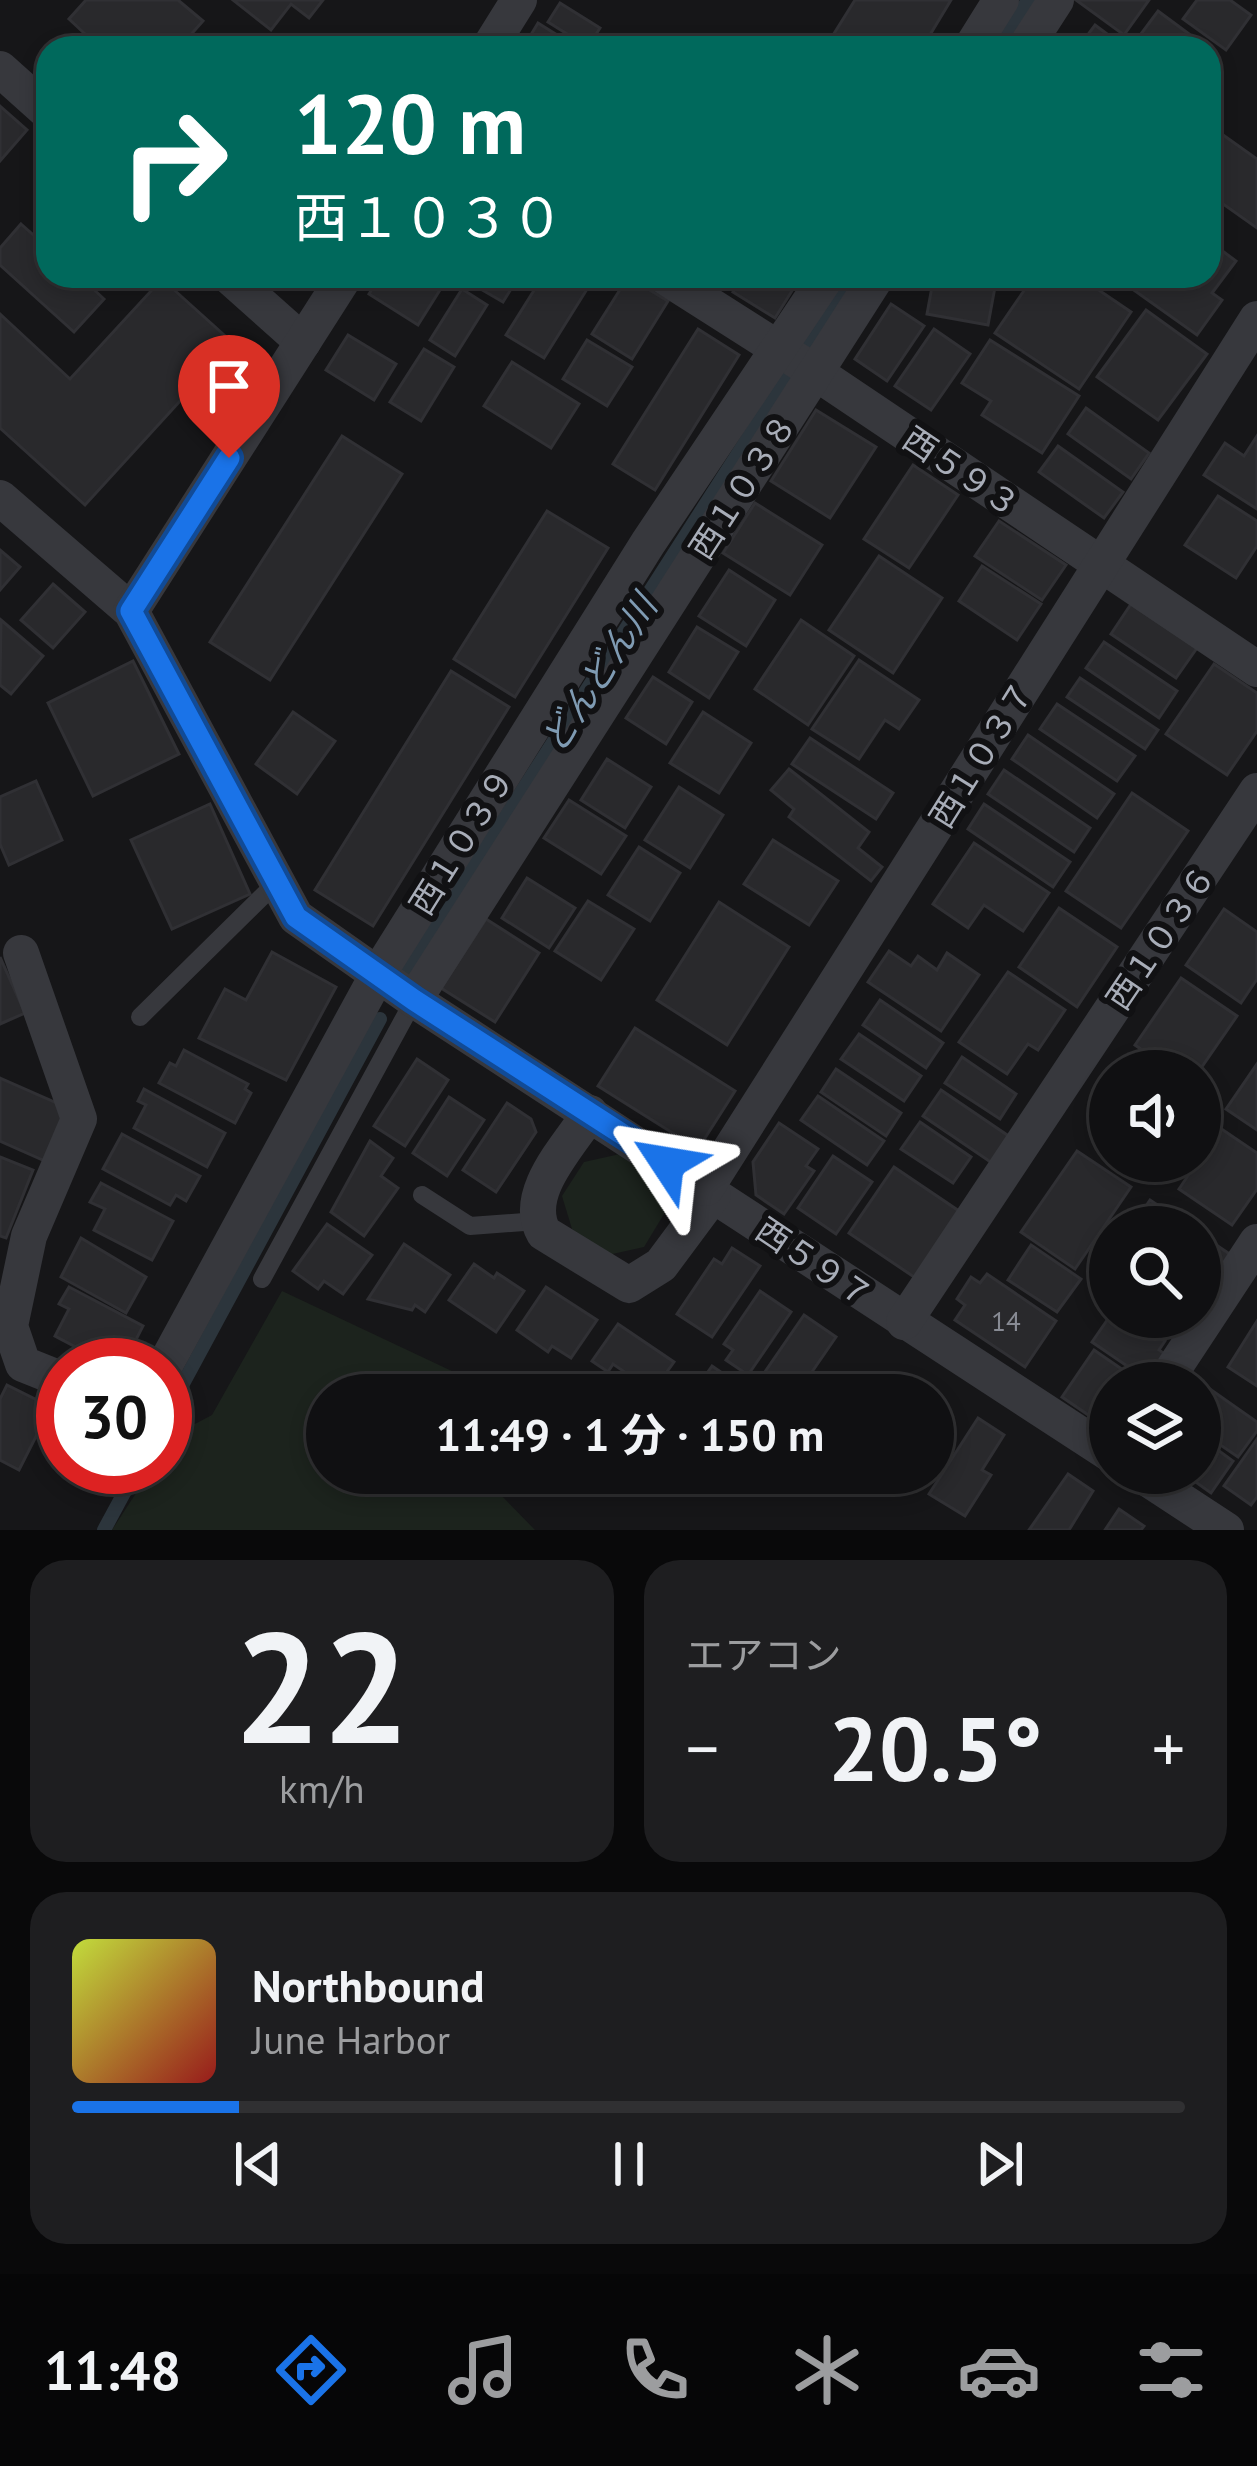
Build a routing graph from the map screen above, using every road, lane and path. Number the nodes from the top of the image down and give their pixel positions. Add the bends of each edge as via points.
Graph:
1 (519, 0) edge
2 (1001, 0) edge
3 (1056, 0) edge
4 (496, 36) edge
5 (978, 36) edge
6 (1033, 36) edge
7 (0, 69) edge
8 (36, 101) edge
9 (242, 288) edge
10 (337, 288) edge
11 (683, 288) edge
12 (819, 288) edge
13 (869, 288) edge
14 (1257, 320) edge
15 (302, 342) junction
16 (780, 350) junction
17 (815, 372) junction
18 (0, 498) edge
19 (1101, 565) junction
20 (131, 611) junction
21 (1257, 669) edge
22 (1257, 791) edge
23 (277, 882) junction
24 (21, 953) dead end
25 (378, 974) junction
26 (414, 1000) junction
27 (140, 1017) dead end
28 (590, 1113) junction
29 (710, 1191) junction
30 (422, 1195) dead end
31 (537, 1221) junction
32 (1257, 1243) edge
33 (262, 1279) dead end
34 (904, 1322) junction
35 (180, 1338) edge
36 (1178, 1362) edge
37 (36, 1369) edge
38 (1089, 1441) edge
39 (1171, 1494) edge
40 (1226, 1530) edge

1 - 4 street
2 - 5 street
3 - 6 street
7 - 8 street
9 - 15 street
10 - 15 street
11 - 16 street, 西５９３
12 - 16 street, 西１０３９
13 - 17 street, 西１０３８
14 - 19 street, 西１０３７
15 - 20 street
16 - 17 street, 西５９３
16 - 25 street, 西１０３９ via 648,543
17 - 19 street, 西５９３
17 - 26 street, 西１０３８
18 - 20 street, 西５９７
19 - 21 street, 西５９３
19 - 29 street, 西１０３７
20 - 23 street, 西５９７
22 - 34 street, 西１０３６
23 - 25 street, 西５９７ via 296,917
23 - 27 lane
24 - 37 street via 79,1119 29,1236 10,1325 22,1364
25 - 26 street, 西５９７
25 - 35 street, 西１０３９
26 - 28 street, 西５９７
26 - 33 lane
28 - 29 street, 西５９７
28 - 31 street via 538,1193
29 - 31 street, 西１０３７ via 661,1265 628,1285
29 - 34 street, 西５９７
30 - 31 lane via 470,1226
32 - 36 street
34 - 38 street, 西５９７
39 - 40 street

